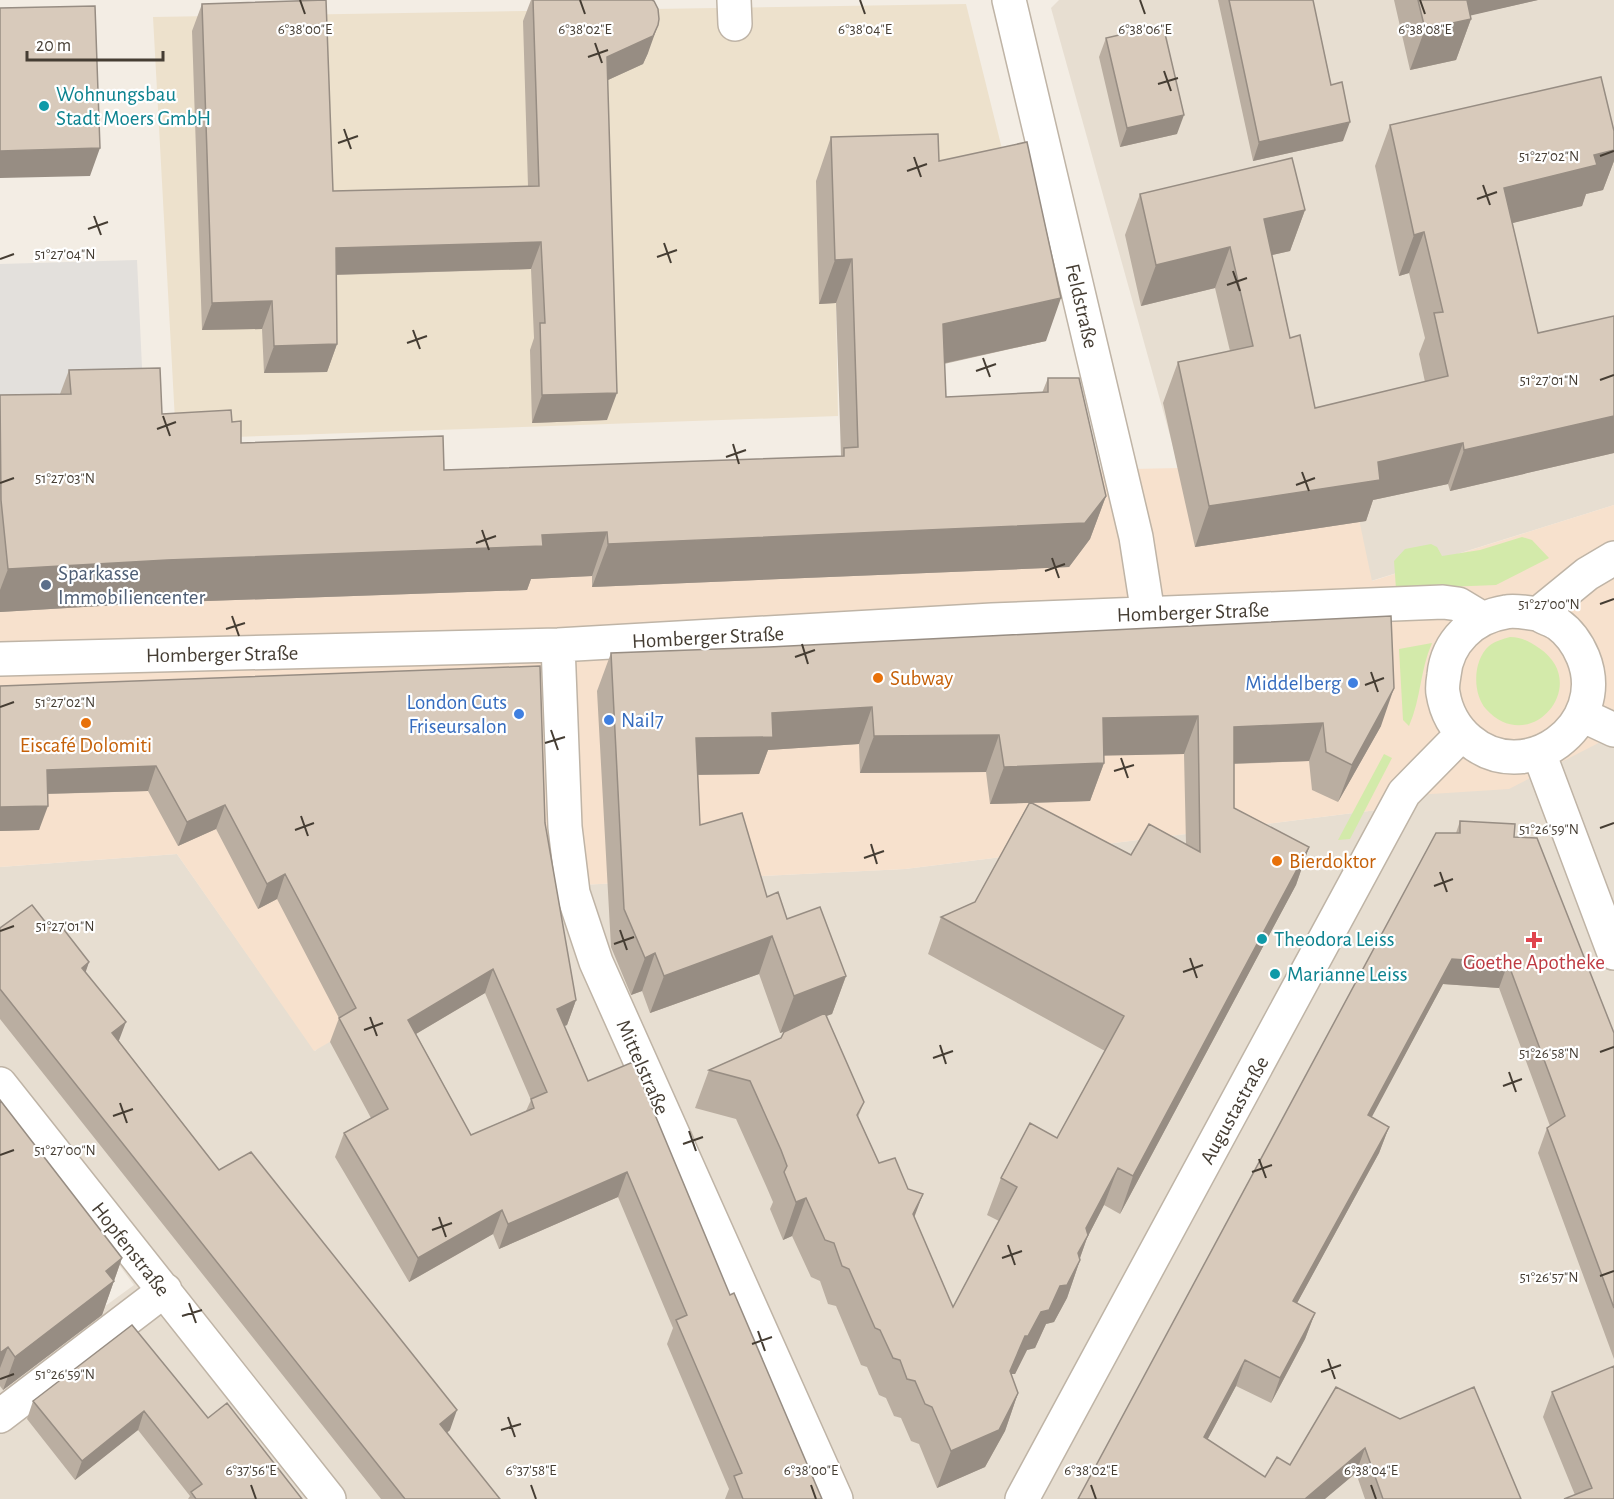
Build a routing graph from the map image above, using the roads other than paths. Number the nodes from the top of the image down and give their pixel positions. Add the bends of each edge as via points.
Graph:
1 (1009, 0) edge
2 (1614, 558) edge
3 (1148, 614) junction
4 (1538, 614) junction
5 (1483, 619) junction
6 (558, 645) junction
7 (0, 659) edge
8 (1582, 715) junction
9 (1614, 730) edge
10 (1462, 734) junction
11 (1539, 753) junction
12 (1614, 953) edge
13 (3, 1088) edge
14 (165, 1290) junction
15 (0, 1416) edge
16 (329, 1499) edge
17 (836, 1499) edge
18 (1022, 1499) edge

1 - 3 street, Feldstraße via 1136,537
2 - 4 street via 1587,574
3 - 5 street, Homberger Straße via 1443,602 1458,604
3 - 6 street, Homberger Straße
4 - 5 street via 1507,611
4 - 8 street via 1571,636 1587,666 1589,684
5 - 10 street via 1467,628 1445,662 1442,692 1449,714
6 - 7 street, Homberger Straße
6 - 17 street, Mittelstraße via 565,827 573,893 596,962
8 - 9 street
8 - 11 street via 1564,738
10 - 11 street via 1488,752 1513,757
10 - 18 street, Augustastraße via 1404,793
11 - 12 street
13 - 14 street, Hopfenstraße
14 - 15 street
14 - 16 street, Hopfenstraße

